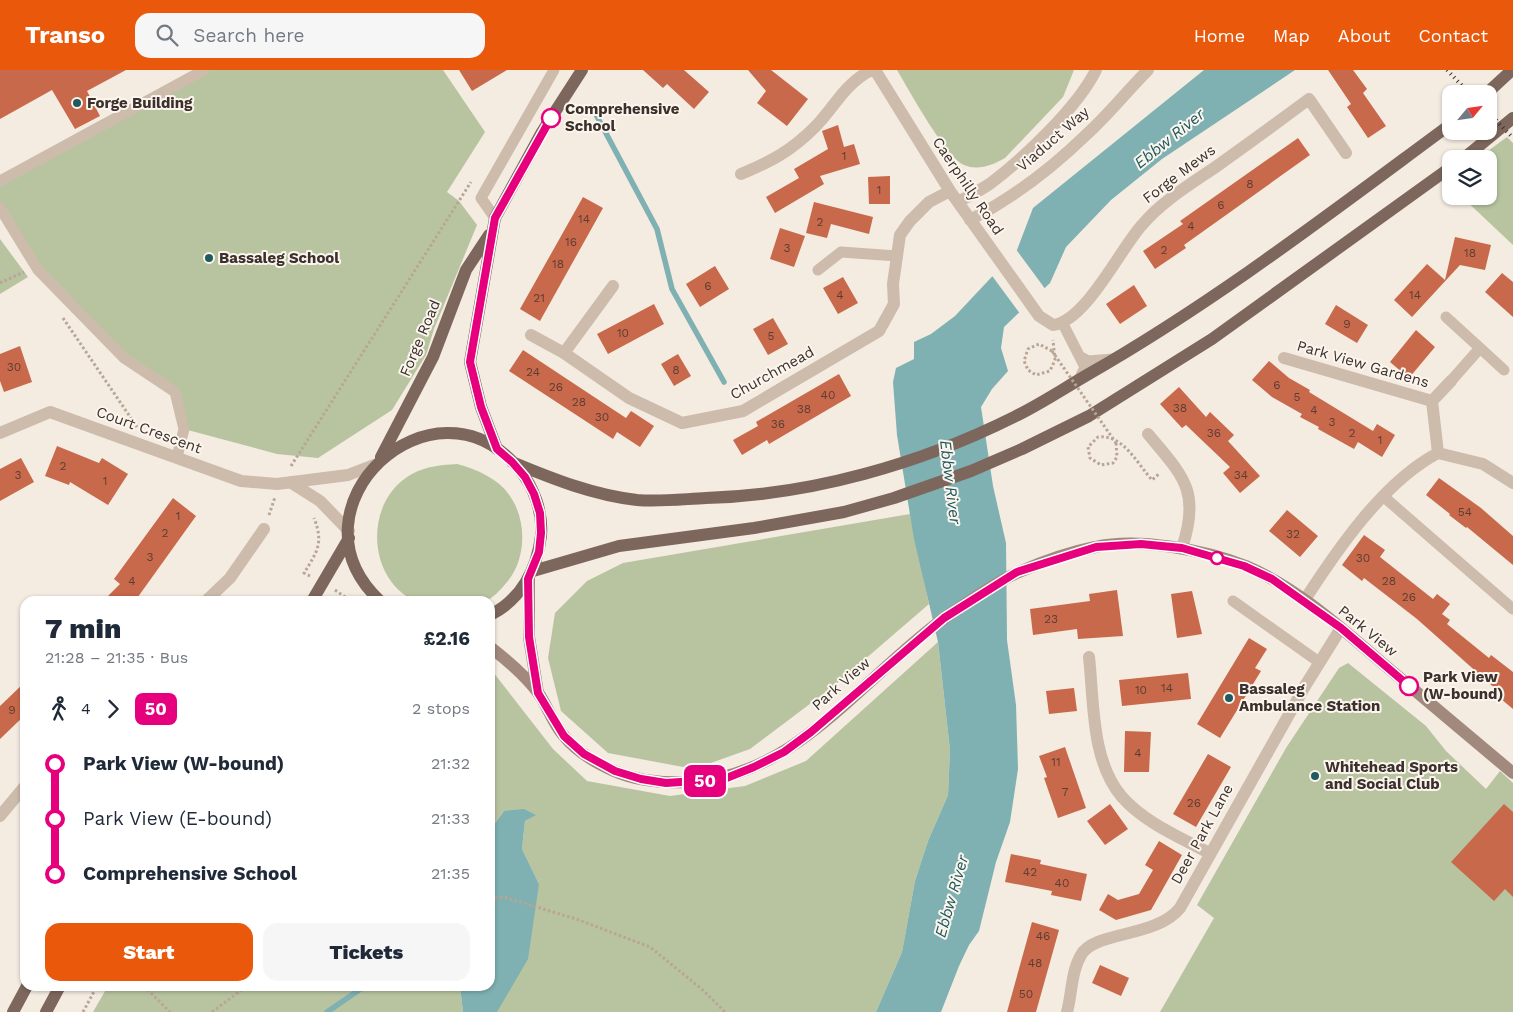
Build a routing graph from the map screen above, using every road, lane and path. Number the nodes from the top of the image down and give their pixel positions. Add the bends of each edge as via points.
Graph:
1 (204, 70) edge
2 (554, 70) edge
3 (871, 70) edge
4 (875, 70) edge
5 (1096, 70) edge
6 (1148, 70) edge
7 (1512, 70) edge
8 (577, 72) edge
9 (1496, 85) edge
10 (1513, 118) edge
11 (1442, 131) edge
12 (1474, 150) edge
13 (1346, 153) dead end
14 (1442, 173) edge
15 (741, 174) dead end
16 (474, 177) dead end
17 (0, 181) edge
18 (950, 191) junction
19 (958, 202) junction
20 (0, 208) edge
21 (495, 218) junction
22 (970, 220) junction
23 (492, 231) junction
24 (897, 256) junction
25 (29, 270) dead end
26 (818, 270) dead end
27 (0, 283) edge
28 (614, 286) dead end
29 (58, 311) dead end
30 (1446, 317) dead end
31 (1062, 324) junction
32 (531, 335) dead end
33 (1053, 342) dead end
34 (1480, 348) junction
35 (564, 353) junction
36 (1081, 357) junction
37 (1118, 358) junction
38 (1284, 358) dead end
39 (1504, 370) dead end
40 (1079, 380) junction
41 (1451, 381) joint
42 (1432, 401) junction
43 (0, 433) edge
44 (1148, 434) dead end
45 (151, 448) junction
46 (497, 449) junction
47 (1438, 453) junction
48 (177, 457) junction
49 (377, 462) junction
50 (512, 462) junction
51 (1161, 472) dead end
52 (290, 482) junction
53 (1513, 483) edge
54 (276, 490) junction
55 (1384, 497) junction
56 (282, 498) dead end
57 (308, 512) dead end
58 (264, 529) joint
59 (349, 534) junction
60 (1182, 548) junction
61 (531, 575) junction
62 (324, 583) junction
63 (211, 596) edge
64 (315, 596) edge
65 (344, 596) edge
66 (375, 596) edge
67 (1233, 601) dead end
68 (1304, 601) junction
69 (1513, 609) edge
70 (495, 612) edge
71 (1341, 628) junction
72 (495, 651) edge
73 (1089, 657) dead end
74 (1319, 662) junction
75 (538, 693) junction
76 (1513, 773) edge
77 (20, 792) edge
78 (0, 816) edge
79 (1210, 852) junction
80 (495, 898) edge
81 (24, 991) edge
82 (57, 991) edge
83 (94, 991) edge
84 (149, 991) edge
85 (239, 991) edge
86 (13, 1012) edge
87 (46, 1012) edge
88 (83, 1012) edge
89 (170, 1012) edge
90 (212, 1012) edge
91 (725, 1012) edge
92 (1067, 1012) edge

1 - 17 lane
2 - 21 lane via 481,198
3 - 15 street via 844,89 816,126 779,158
4 - 18 street, Caerphilly Road
5 - 19 street via 1091,81 1058,120 1024,155 991,183
6 - 22 street, Viaduct Way via 1054,165 999,205
7 - 9 main road
8 - 21 main road, Forge Road
10 - 12 main road
11 - 37 main road via 1230,285
13 - 31 street, Forge Mews via 1309,99 1168,200 1142,224 1098,287
14 - 61 main road via 1212,339 1088,416 1022,449 971,471 844,512 619,546
16 - 54 path
18 - 19 street, Caerphilly Road
18 - 24 street, Churchmead via 929,202 910,221 900,235
19 - 22 street, Caerphilly Road
20 - 48 lane via 38,270 124,358 175,392 184,429
21 - 23 main road, Forge Road
22 - 31 street, Caerphilly Road via 1039,316 1053,325
23 - 46 main road, Forge Road via 470,362 481,407
23 - 49 main road, Forge Road via 466,270 433,357
24 - 26 lane via 841,252
24 - 35 street, Churchmead via 894,304 879,330 743,411 682,423 629,398
25 - 27 path
28 - 35 street
29 - 45 path
30 - 34 lane
31 - 36 lane
32 - 35 street, Churchmead
33 - 51 path, bridge via 1055,352 1055,360 1050,371 1036,375 1025,366 1025,354 1033,346 1039,344 1052,351 1057,359 1111,435 1116,443 1118,446 1113,463 1100,465 1090,458 1088,447 1098,437 1104,436 1110,438 1117,440 1152,480
34 - 39 lane
34 - 41 lane
36 - 37 lane via 1088,361
36 - 40 lane via 1085,367
37 - 40 main road
38 - 42 street, Park View Gardens
40 - 50 main road via 1016,417 956,443 838,480 751,497 639,500 592,492
41 - 42 street, Park View Gardens
42 - 47 street, Park View Gardens
43 - 45 street, Court Crescent via 50,412
44 - 60 street via 1178,470 1190,497 1188,531
45 - 48 street, Court Crescent
46 - 49 main road via 478,440 436,434 409,441
46 - 50 main road
47 - 53 street via 1483,464
47 - 55 street via 1421,462
48 - 54 street, Court Crescent via 241,481
49 - 52 street, Court Crescent via 348,475
49 - 59 main road via 355,496
50 - 61 main road via 525,477 540,513 540,542
52 - 54 street, Court Crescent
52 - 59 street via 320,501
54 - 56 path
54 - 58 path
55 - 68 street via 1338,549
55 - 69 lane
57 - 62 path via 314,517 320,533 316,553 304,573
58 - 63 street via 230,578
59 - 62 main road
59 - 66 main road via 358,572
60 - 68 street, Park View via 1244,566 1272,579
60 - 75 street, Park View via 1141,544 1096,547 1017,572 944,618 784,752 724,779 666,783 615,771 584,754 564,736
61 - 70 main road via 508,604
61 - 75 street, Park View via 529,637
62 - 64 main road
62 - 65 path
67 - 74 lane
68 - 71 street, Park View
71 - 74 street, Deer Park Lane
71 - 76 street, Park View
72 - 75 street, Park View
73 - 79 street via 1102,759 1111,780 1122,797 1152,821
74 - 79 street, Deer Park Lane
77 - 78 street
79 - 92 street, Deer Park Lane via 1172,918 1086,948 1078,960
80 - 91 path via 504,897 650,947
81 - 86 main road
82 - 87 main road
83 - 88 path
84 - 89 path
85 - 90 path

